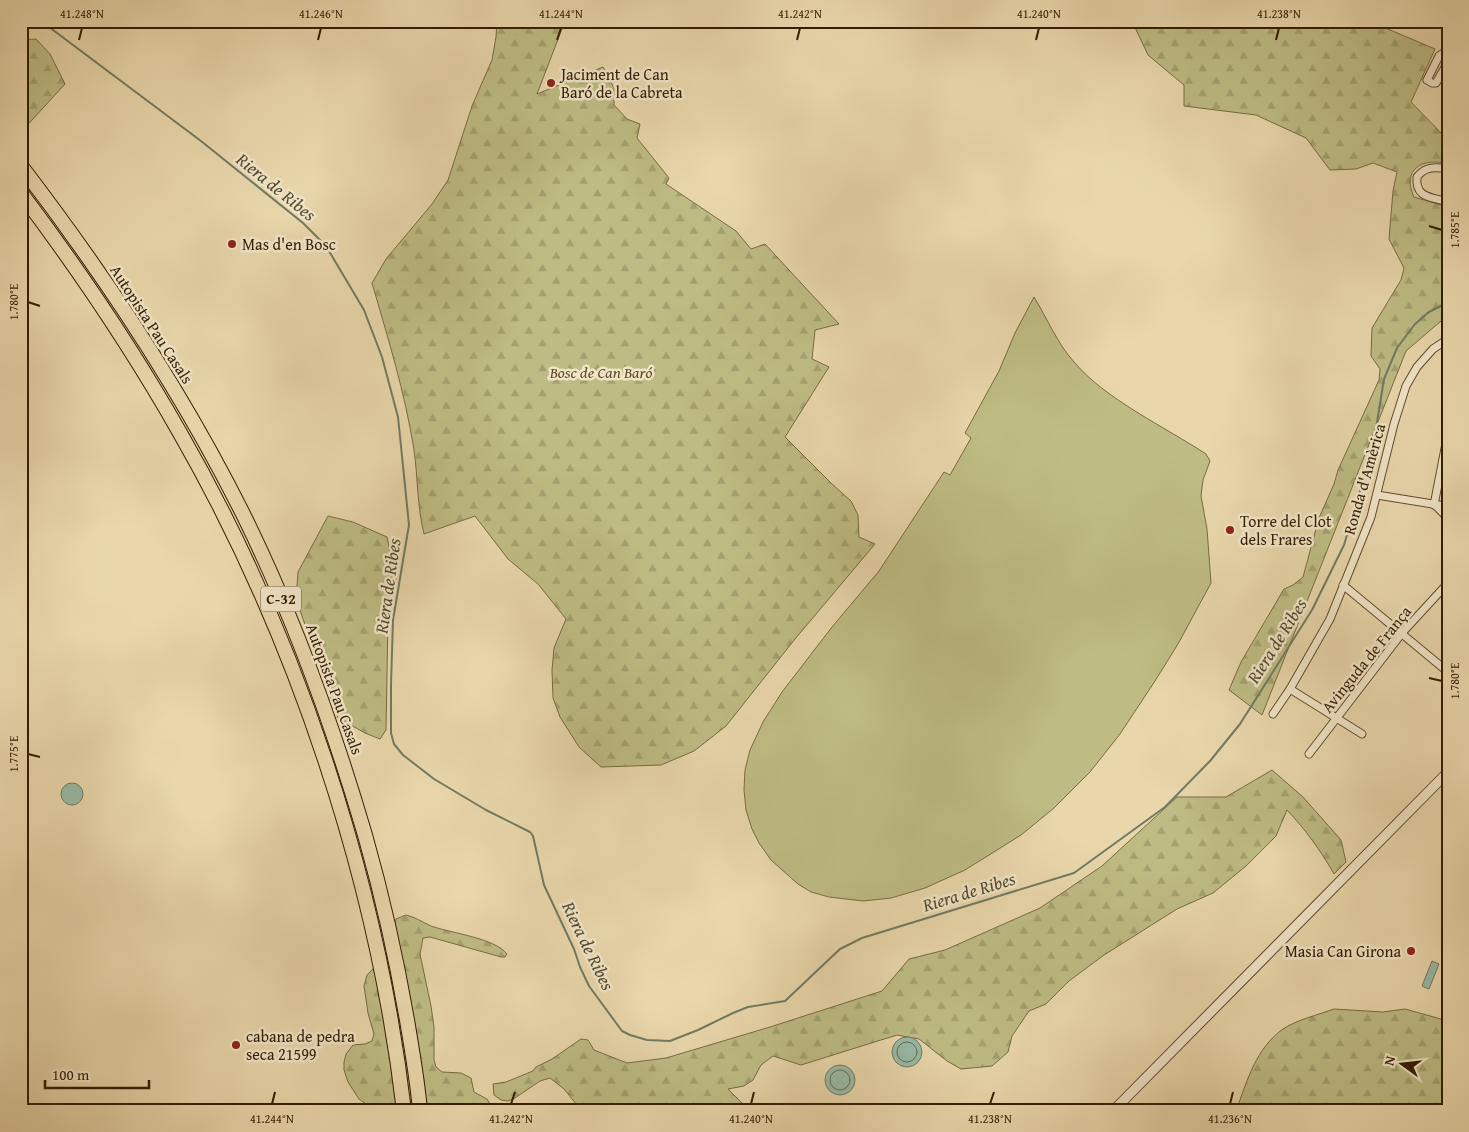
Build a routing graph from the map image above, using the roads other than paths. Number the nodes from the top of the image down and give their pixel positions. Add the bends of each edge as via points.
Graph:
1 (1448, 52) edge
2 (1448, 62) edge
3 (21, 166) edge
4 (1448, 170) edge
5 (21, 193) edge
6 (1448, 202) edge
7 (1448, 339) edge
8 (1448, 433) edge
9 (1377, 495) junction
10 (1434, 505) junction
11 (1448, 509) edge
12 (1448, 518) edge
13 (1448, 583) edge
14 (1343, 584) junction
15 (1402, 633) junction
16 (1448, 672) edge
17 (1290, 689) junction
18 (1273, 714) dead end
19 (1336, 717) junction
20 (1362, 734) dead end
21 (1309, 754) dead end
22 (1448, 772) edge
23 (421, 1106) edge
24 (403, 1107) edge
25 (1113, 1111) edge

1 - 2 street via 1439,56 1427,80 1436,83
3 - 23 highway, Autopista Pau Casals / C-32 via 91,261 149,348 222,474 271,576 322,700 379,884 405,1007
4 - 6 street via 1425,170 1417,177 1416,184 1423,195
5 - 24 highway, Autopista Pau Casals / C-32 via 133,354 207,482 256,582 305,704 346,827 388,1006
7 - 9 street, Ronda d'Amèrica via 1433,349 1406,386
8 - 10 street
9 - 10 street
9 - 14 street, Ronda d'Amèrica
10 - 11 street
10 - 12 street
13 - 15 street, Avinguda de França
14 - 15 street
14 - 17 street, Ronda d'Amèrica via 1330,620
15 - 16 street
15 - 19 street, Avinguda de França
17 - 18 street, Ronda d'Amèrica
17 - 19 street
19 - 20 street
19 - 21 street, Avinguda de França
22 - 25 street

